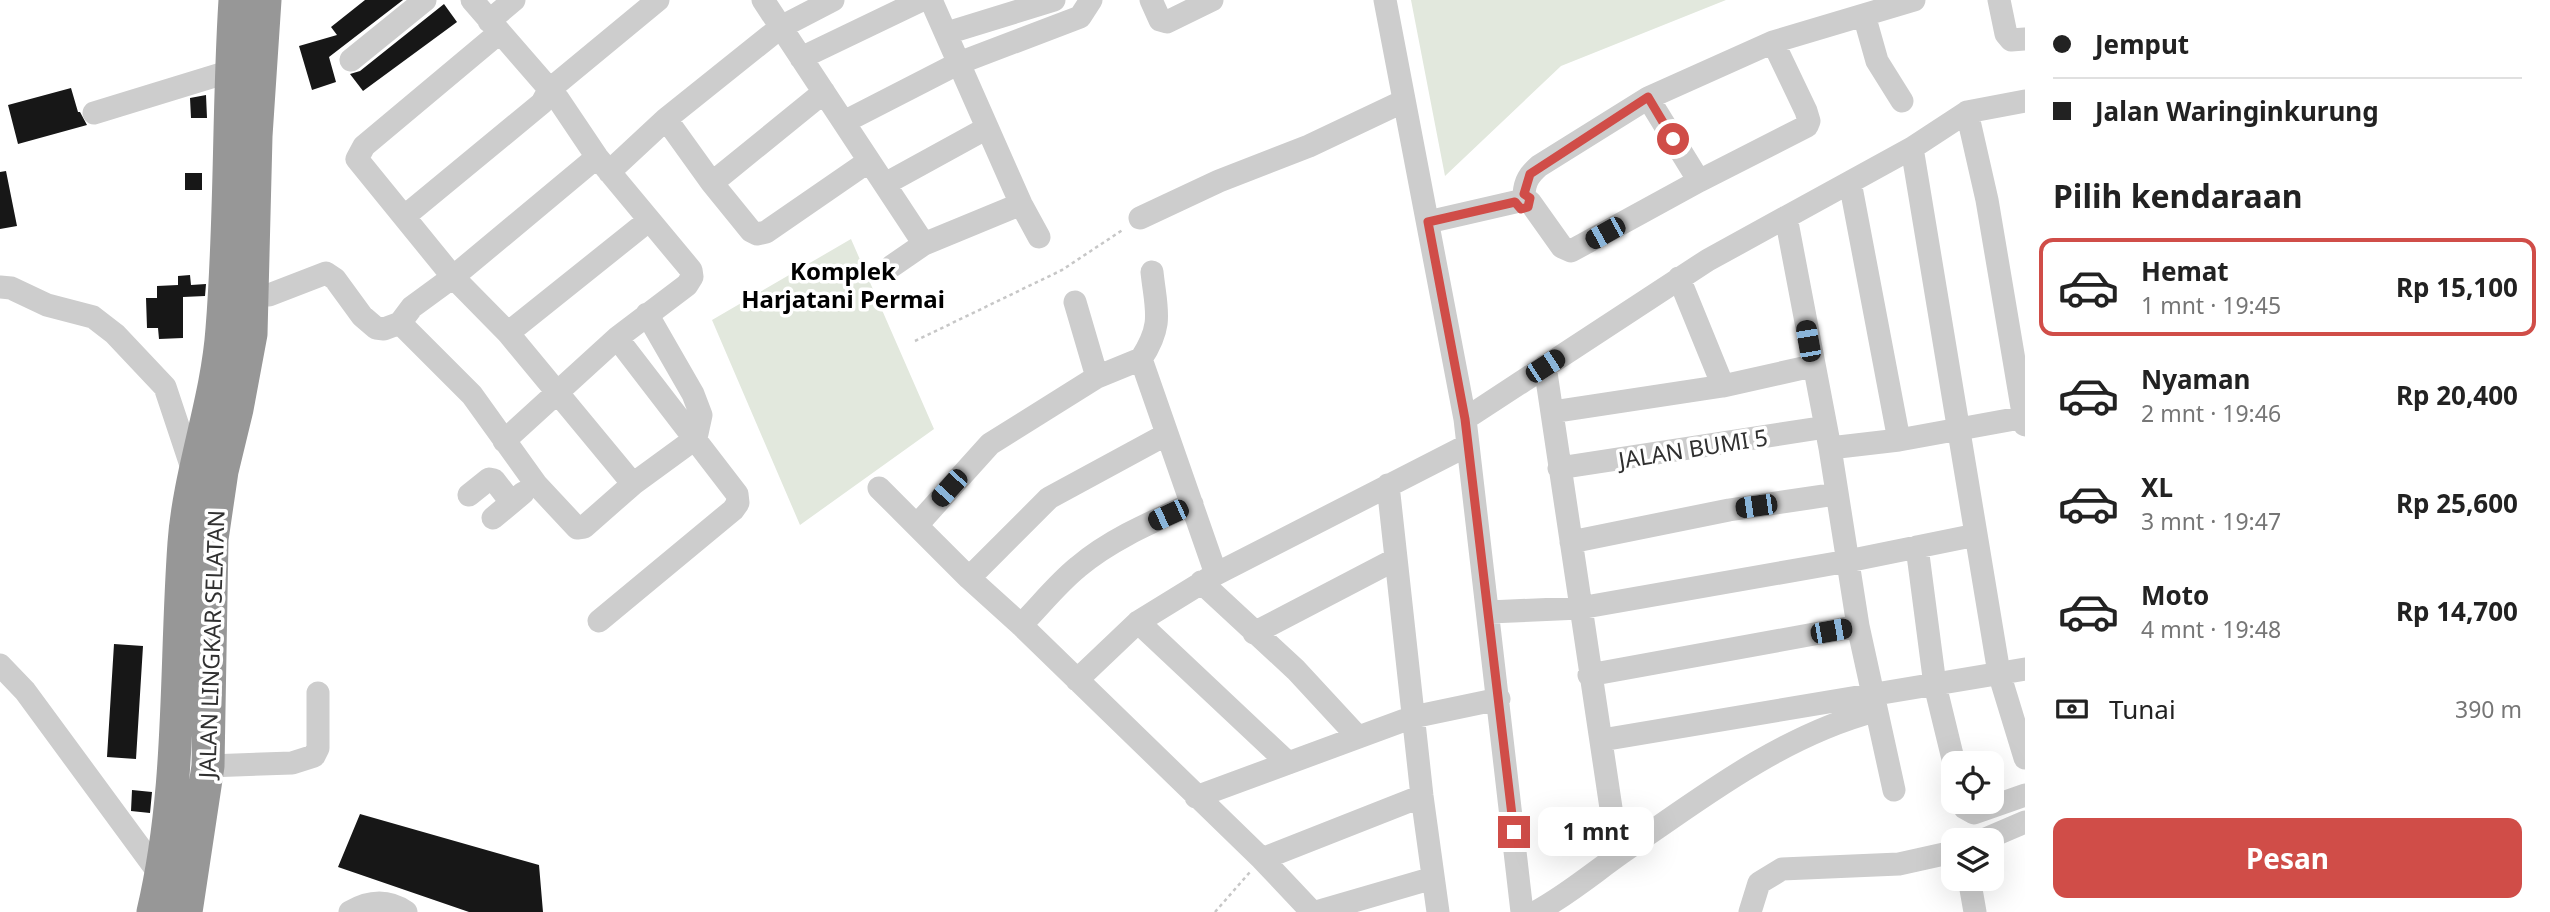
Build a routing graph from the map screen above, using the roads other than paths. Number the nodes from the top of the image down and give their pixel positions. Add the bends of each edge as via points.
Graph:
1 (235, 0) edge
2 (265, 0) edge
3 (425, 0) edge
4 (472, 0) edge
5 (514, 0) edge
6 (657, 0) edge
7 (677, 0) edge
8 (763, 0) edge
9 (833, 0) edge
10 (922, 0) edge
11 (931, 0) edge
12 (1054, 0) edge
13 (1091, 0) edge
14 (1151, 0) edge
15 (1212, 0) edge
16 (1385, 0) edge
17 (1914, 0) edge
18 (1999, 0) edge
19 (1864, 15) junction
20 (494, 27) junction
21 (781, 27) junction
22 (947, 33) junction
23 (2025, 39) edge
24 (1773, 42) junction
25 (801, 58) junction
26 (351, 60) dead end
27 (959, 63) junction
28 (231, 71) junction
29 (824, 92) junction
30 (550, 97) junction
31 (1648, 97) junction
32 (1404, 101) junction
33 (1902, 101) dead end
34 (2025, 101) edge
35 (1967, 112) junction
36 (94, 113) dead end
37 (666, 119) junction
38 (844, 122) junction
39 (987, 128) junction
40 (243, 136) junction
41 (1912, 148) junction
42 (869, 161) junction
43 (603, 164) junction
44 (1699, 181) junction
45 (1850, 182) junction
46 (712, 183) junction
47 (885, 184) junction
48 (1523, 199) junction
49 (1021, 204) junction
50 (405, 216) junction
51 (1786, 217) junction
52 (1140, 218) road end
53 (648, 221) junction
54 (1428, 222) junction
55 (1039, 237) dead end
56 (924, 244) junction
57 (892, 266) dead end
58 (1152, 272) dead end
59 (453, 277) junction
60 (1679, 278) junction
61 (0, 288) edge
62 (270, 295) dead end
63 (1074, 302) dead end
64 (647, 314) junction
65 (400, 323) junction
66 (509, 333) junction
67 (617, 338) junction
68 (1141, 359) junction
69 (1545, 366) junction
70 (1812, 366) junction
71 (1097, 377) junction
72 (1723, 386) junction
73 (559, 393) junction
74 (1552, 412) junction
75 (1465, 419) junction
76 (2025, 420) edge
77 (1960, 429) junction
78 (1167, 435) junction
79 (696, 438) junction
80 (1828, 438) junction
81 (1899, 440) junction
82 (504, 441) junction
83 (1468, 445) junction
84 (1559, 468) junction
85 (206, 470) junction
86 (536, 484) junction
87 (633, 484) junction
88 (1388, 485) junction
89 (879, 488) dead end
90 (1836, 494) junction
91 (470, 495) dead end
92 (511, 502) junction
93 (1192, 504) junction
94 (493, 518) dead end
95 (917, 525) junction
96 (1976, 535) junction
97 (1571, 542) junction
98 (1917, 547) junction
99 (1395, 559) junction
100 (1848, 561) junction
101 (969, 578) junction
102 (1208, 578) junction
103 (1580, 608) junction
104 (1489, 612) junction
105 (599, 621) dead end
106 (1138, 622) junction
107 (1021, 625) junction
108 (1858, 626) junction
109 (1254, 633) junction
110 (0, 665) edge
111 (2025, 669) edge
112 (1999, 673) junction
113 (1589, 675) junction
114 (1077, 680) junction
115 (1935, 683) junction
116 (318, 693) dead end
117 (1499, 698) junction
118 (1873, 702) junction
119 (1413, 717) junction
120 (1359, 737) junction
121 (1602, 740) junction
122 (1951, 751) edge
123 (2025, 758) edge
124 (1289, 763) junction
125 (208, 766) junction
126 (1894, 790) dead end
127 (2025, 794) edge
128 (1422, 796) junction
129 (1196, 797) junction
130 (2004, 802) edge
131 (2025, 822) edge
132 (2004, 831) edge
133 (1618, 855) junction
134 (1941, 855) edge
135 (1262, 859) junction
136 (161, 876) junction
137 (1433, 878) junction
138 (1971, 891) edge
139 (153, 912) edge
140 (186, 912) edge
141 (350, 912) edge
142 (406, 912) edge
143 (1314, 912) edge
144 (1438, 912) edge
145 (1522, 912) edge
146 (1536, 912) edge
147 (1750, 912) edge
148 (1975, 912) edge

1 - 28 highway, JALAN LINGKAR SELATAN
2 - 40 highway, JALAN LINGKAR SELATAN
3 - 26 street
4 - 20 street
5 - 20 street
6 - 30 street
7 - 30 street
8 - 21 street
9 - 21 street
10 - 25 street
11 - 22 street
12 - 22 street
13 - 27 street via 1080,18
14 - 15 street via 1160,20 1167,22
16 - 32 street
17 - 19 street
18 - 23 street via 2006,34 2011,40
19 - 24 street
19 - 33 street via 1877,61
20 - 30 street
20 - 50 street via 357,154 358,163
21 - 25 street
21 - 37 street
22 - 27 street
24 - 31 street
24 - 44 street via 1806,111 1807,126
25 - 29 street
27 - 38 street
27 - 39 street
28 - 36 street
28 - 40 highway, JALAN LINGKAR SELATAN
29 - 38 street
29 - 46 street
30 - 43 street
30 - 50 street
31 - 44 street
31 - 48 street via 1539,166 1530,174
32 - 52 street
32 - 54 street
34 - 35 street
35 - 41 street
35 - 76 street
37 - 43 street
37 - 46 street
38 - 42 street
39 - 47 street
39 - 49 street
40 - 85 highway, JALAN LINGKAR SELATAN via 251,334
41 - 45 street
41 - 77 street
42 - 46 street via 757,234
42 - 47 street
43 - 53 street
43 - 59 street
44 - 48 street via 1571,251 1562,247
45 - 51 street
45 - 81 street
47 - 56 street
48 - 54 street
49 - 55 street
49 - 56 street
50 - 59 street
51 - 60 street
51 - 70 street
53 - 64 street via 692,276 687,285
53 - 66 street
54 - 75 street
56 - 57 street
58 - 68 street via 1157,326
59 - 65 street via 412,307
59 - 66 street
60 - 69 street
60 - 72 street
61 - 85 street via 93,317 115,334 165,387
62 - 65 street via 326,273 376,328
63 - 71 street
64 - 67 street
64 - 79 street via 693,394 701,415
65 - 82 street via 472,395
66 - 73 street
67 - 73 street
67 - 79 street
68 - 71 street
68 - 78 street
69 - 74 street
69 - 75 street
70 - 72 street
70 - 80 street
71 - 95 street via 990,444
72 - 74 street
73 - 82 street
73 - 87 street
74 - 84 street
75 - 83 street
76 - 77 street, JALAN BUMI 5
77 - 81 street, JALAN BUMI 5
77 - 96 street
78 - 93 street
78 - 101 street via 1049,498
79 - 87 street
79 - 105 street via 737,494 738,503
80 - 81 street, JALAN BUMI 5
80 - 84 street, JALAN BUMI 5
80 - 90 street
82 - 86 street
83 - 88 street
83 - 104 street
84 - 97 street
85 - 125 highway, JALAN LINGKAR SELATAN via 212,539
85 - 136 highway, JALAN LINGKAR SELATAN via 184,540 177,754
86 - 87 street via 577,528 584,527
86 - 92 street
88 - 99 street
88 - 102 street
89 - 95 street
90 - 97 street
90 - 100 street
91 - 92 street via 494,480
92 - 94 street
93 - 102 street
93 - 107 street via 1101,550 1076,568
95 - 101 street
96 - 98 street
96 - 112 street
97 - 103 street
98 - 100 street
98 - 115 street
99 - 109 street
99 - 119 street
100 - 103 street
100 - 108 street
101 - 107 street
102 - 106 street
102 - 109 street
103 - 104 street
103 - 113 street
104 - 117 street
106 - 114 street
106 - 124 street
107 - 114 street
108 - 113 street
108 - 118 street
109 - 120 street
110 - 136 street via 25,691
111 - 112 street
112 - 115 street
112 - 123 street
113 - 121 street
114 - 129 street
115 - 118 street
115 - 122 street
116 - 125 street via 314,756 292,763
117 - 119 street
117 - 145 street
118 - 121 street
118 - 126 street
118 - 133 street via 1784,748
119 - 120 street
119 - 128 street
120 - 124 street
121 - 133 street
124 - 129 street
125 - 140 highway, JALAN LINGKAR SELATAN
127 - 130 street
128 - 135 street
128 - 137 street
129 - 135 street
131 - 132 street
133 - 146 street via 1564,897
134 - 147 street via 1899,864 1782,869 1759,883
135 - 143 street
136 - 139 highway, JALAN LINGKAR SELATAN
137 - 143 street
137 - 144 street
138 - 148 street
141 - 142 street via 377,902

